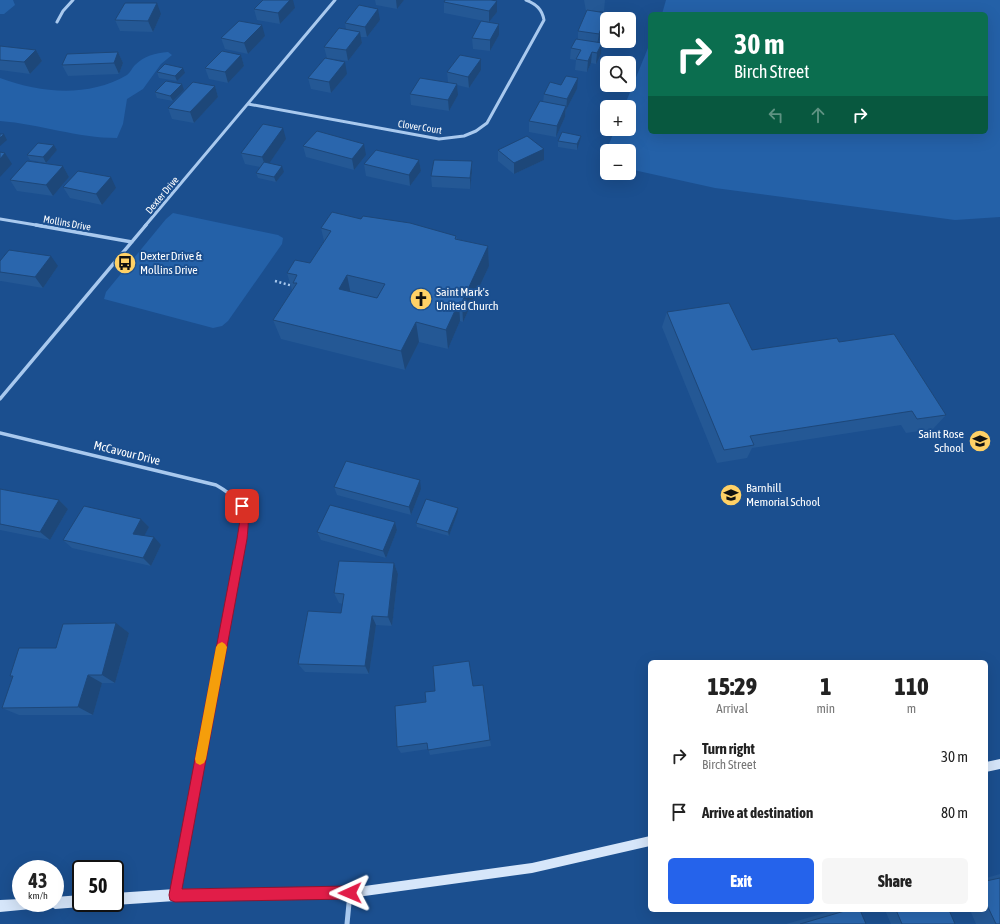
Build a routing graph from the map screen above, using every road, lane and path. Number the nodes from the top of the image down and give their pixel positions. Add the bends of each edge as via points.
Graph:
1 (73, 0) edge
2 (336, 0) edge
3 (526, 0) edge
4 (58, 22) dead end
5 (248, 104) junction
6 (0, 219) edge
7 (132, 242) junction
8 (275, 281) dead end
9 (297, 287) edge
10 (0, 400) edge
11 (0, 433) edge
12 (1000, 764) edge
13 (988, 767) edge
14 (648, 841) edge
15 (350, 893) junction
16 (175, 895) junction
17 (124, 898) edge
18 (12, 905) edge
19 (0, 906) edge
20 (347, 924) edge

1 - 4 street via 63,11
2 - 5 street, Dexter Drive
3 - 5 street, Clover Court via 540,8 544,13 544,20 487,123 477,132 452,139 439,139
5 - 7 street, Dexter Drive
6 - 7 street, Mollins Drive
7 - 10 street, Dexter Drive
8 - 9 path
11 - 16 street, McCavour Drive via 216,485 231,493 242,506 242,539
12 - 13 main road
14 - 15 main road via 532,868
15 - 16 main road
15 - 20 street
16 - 17 main road
18 - 19 main road

